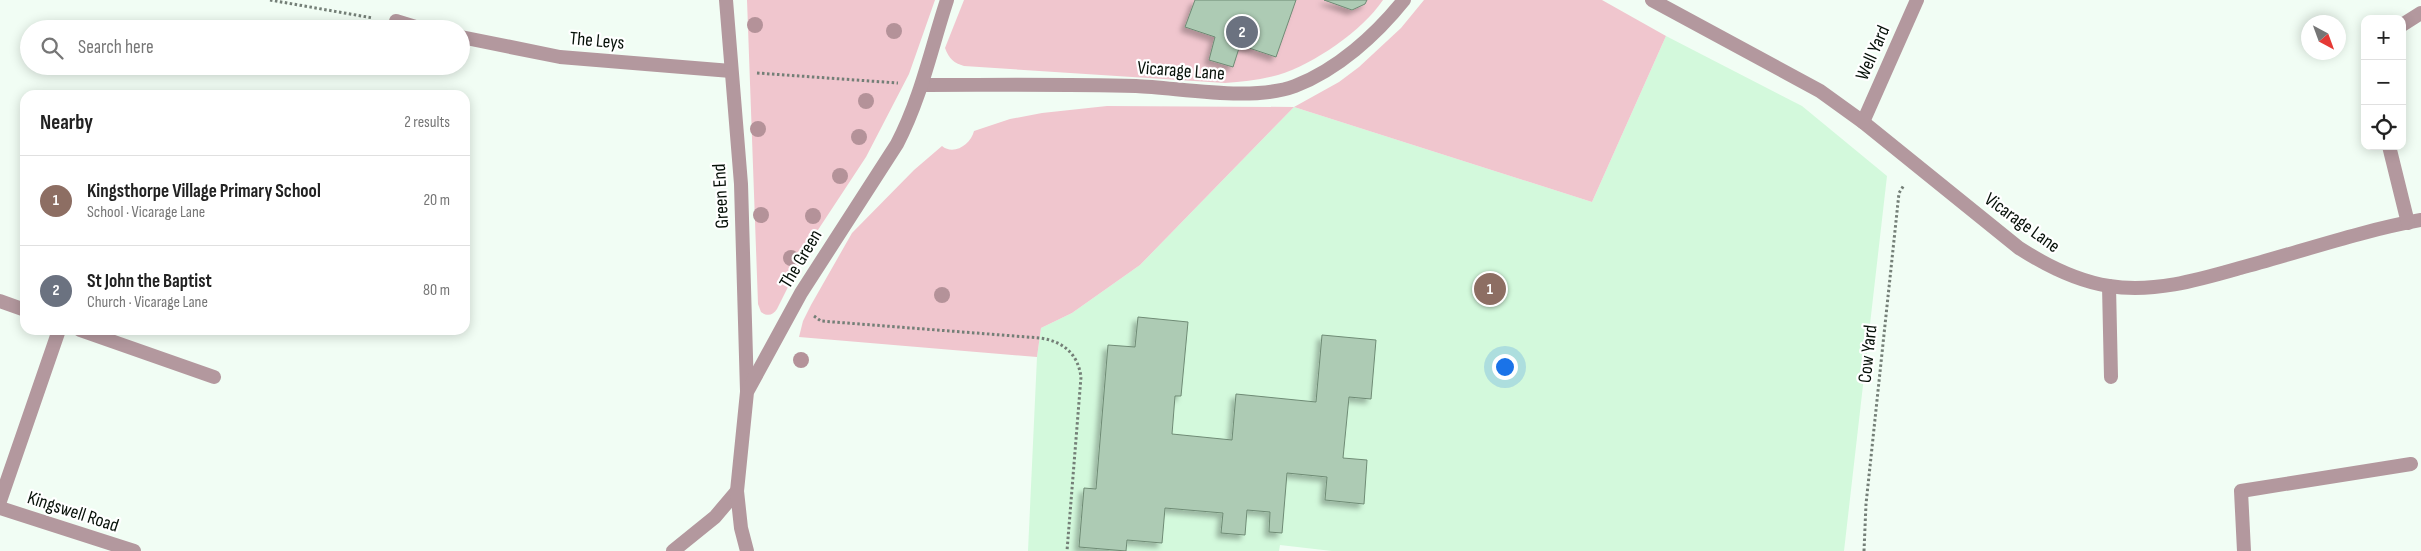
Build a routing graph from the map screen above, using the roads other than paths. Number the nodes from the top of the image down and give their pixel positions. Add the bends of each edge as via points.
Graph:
1 (726, 0) edge
2 (948, 0) edge
3 (1404, 0) edge
4 (1652, 0) edge
5 (1917, 0) edge
6 (2421, 13) edge
7 (2406, 22) edge
8 (470, 39) edge
9 (731, 72) junction
10 (923, 85) junction
11 (1863, 122) junction
12 (2390, 150) edge
13 (2414, 222) edge
14 (2109, 286) junction
15 (0, 301) edge
16 (20, 308) edge
17 (57, 335) edge
18 (94, 335) edge
19 (214, 377) dead end
20 (2110, 377) dead end
21 (747, 392) junction
22 (2411, 464) dead end
23 (738, 491) junction
24 (0, 501) edge
25 (0, 508) edge
26 (134, 551) edge
27 (673, 551) edge
28 (746, 551) edge
29 (2244, 551) edge

1 - 9 street, Green End
2 - 10 street, The Green
3 - 10 street, Vicarage Lane via 1389,19 1356,49 1322,72 1294,86 1265,92 1105,85
4 - 11 street, Vicarage Lane via 1790,73
5 - 11 street, Well Yard
6 - 7 street
8 - 9 street, The Leys via 560,57
9 - 21 street, Green End via 741,184
10 - 21 street, The Green via 897,144 834,239
11 - 14 street, Vicarage Lane via 2019,248 2045,265
12 - 13 street
13 - 14 street, Vicarage Lane via 2189,282 2140,288
14 - 20 street
15 - 16 street
17 - 24 street
18 - 19 street
21 - 23 street, The Green
22 - 29 street via 2241,491
23 - 27 street via 715,517
23 - 28 street, The Green
25 - 26 street, Kingswell Road

